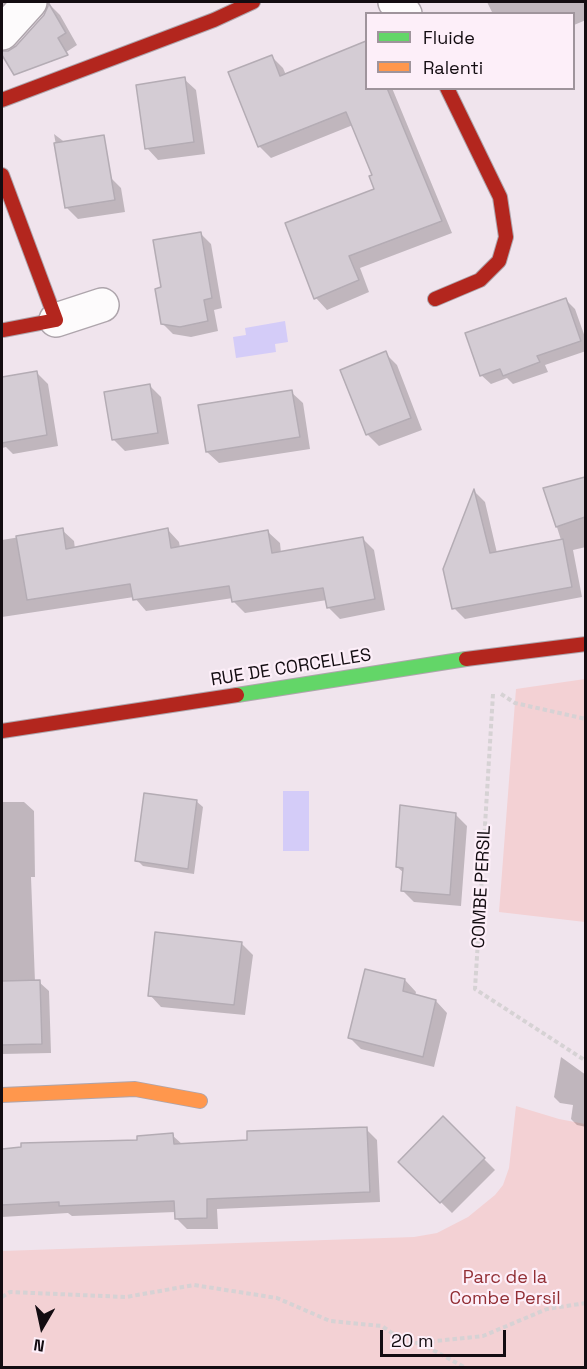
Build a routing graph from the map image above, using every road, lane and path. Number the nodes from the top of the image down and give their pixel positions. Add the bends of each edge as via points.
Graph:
1 (30, 2) edge
2 (253, 2) edge
3 (2, 33) edge
4 (448, 90) edge
5 (2, 100) edge
6 (2, 175) edge
7 (435, 299) dead end
8 (102, 305) dead end
9 (56, 320) junction
10 (3, 330) dead end
11 (585, 644) edge
12 (585, 719) edge
13 (2, 731) edge
14 (585, 1061) edge
15 (2, 1095) edge
16 (200, 1101) dead end
17 (2, 1297) edge
18 (585, 1303) edge
19 (419, 1343) junction
20 (466, 1368) edge

1 - 3 street
2 - 5 street
4 - 7 street via 500,197 506,237 499,261 480,280
6 - 9 street
8 - 9 street
9 - 10 street
11 - 13 street, RUE DE CORCELLES
12 - 14 path, COMBE PERSIL via 515,703 494,688 475,989
15 - 16 street via 135,1089
17 - 19 path via 10,1292 126,1297 194,1285 277,1298 330,1322 382,1326 408,1344
18 - 19 path via 547,1309 483,1336
19 - 20 path

